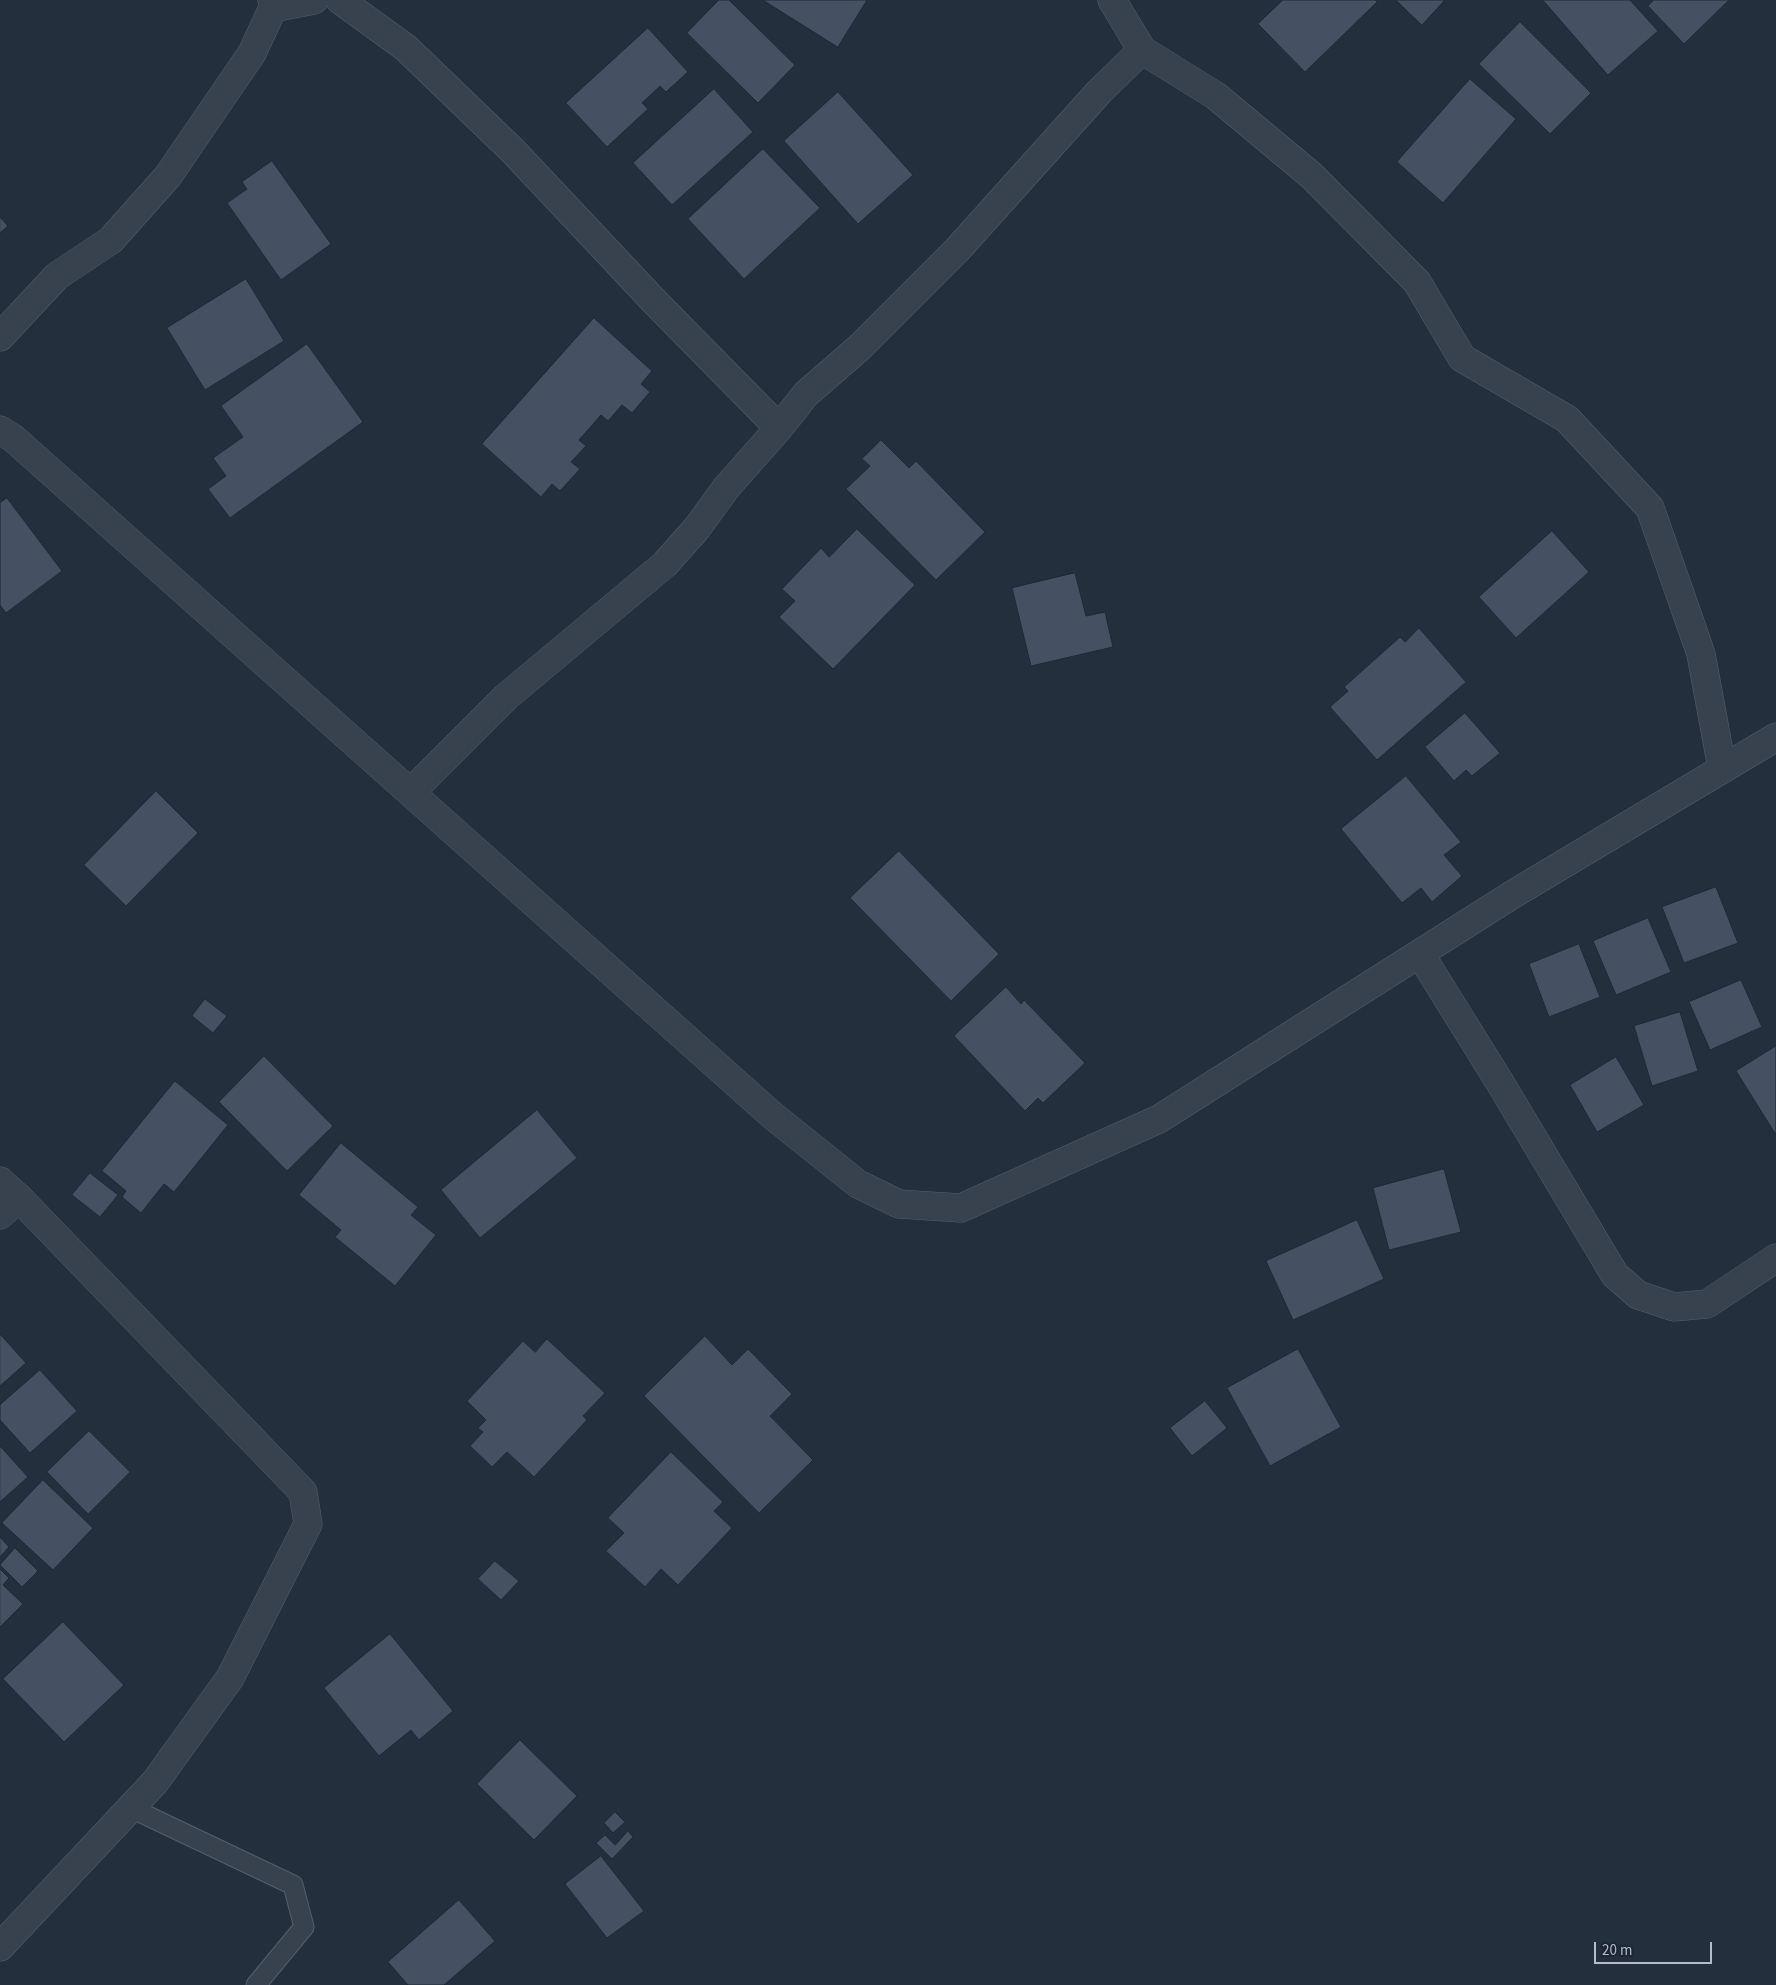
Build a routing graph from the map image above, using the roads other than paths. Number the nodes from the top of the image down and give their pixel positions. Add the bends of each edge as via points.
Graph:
1 (314, 0) edge
2 (340, 0) edge
3 (1112, 0) edge
4 (273, 4) edge
5 (1142, 50) junction
6 (0, 337) edge
7 (779, 428) junction
8 (0, 430) edge
9 (1776, 737) edge
10 (1722, 768) junction
11 (410, 792) junction
12 (1420, 954) junction
13 (6, 1198) edge
14 (1776, 1258) edge
15 (131, 1808) junction
16 (0, 1947) edge
17 (256, 1985) edge

1 - 4 street
2 - 7 street via 406,48 513,151 654,302
3 - 5 street
4 - 6 street via 252,53 168,176 111,240 57,276
5 - 7 street via 1099,92 957,250 860,347 806,394
5 - 10 street via 1216,96 1312,176 1416,282 1462,358 1567,419 1650,508 1701,654
7 - 11 street via 665,564 506,697
8 - 11 street via 21,444
9 - 10 street
10 - 12 street
11 - 12 street via 773,1116 858,1184 899,1204 961,1208 1159,1119
12 - 14 street via 1615,1275 1638,1295 1674,1308 1707,1304
13 - 15 street via 303,1492 308,1524 230,1678 155,1782
15 - 16 street
15 - 17 lane via 292,1885 304,1927

